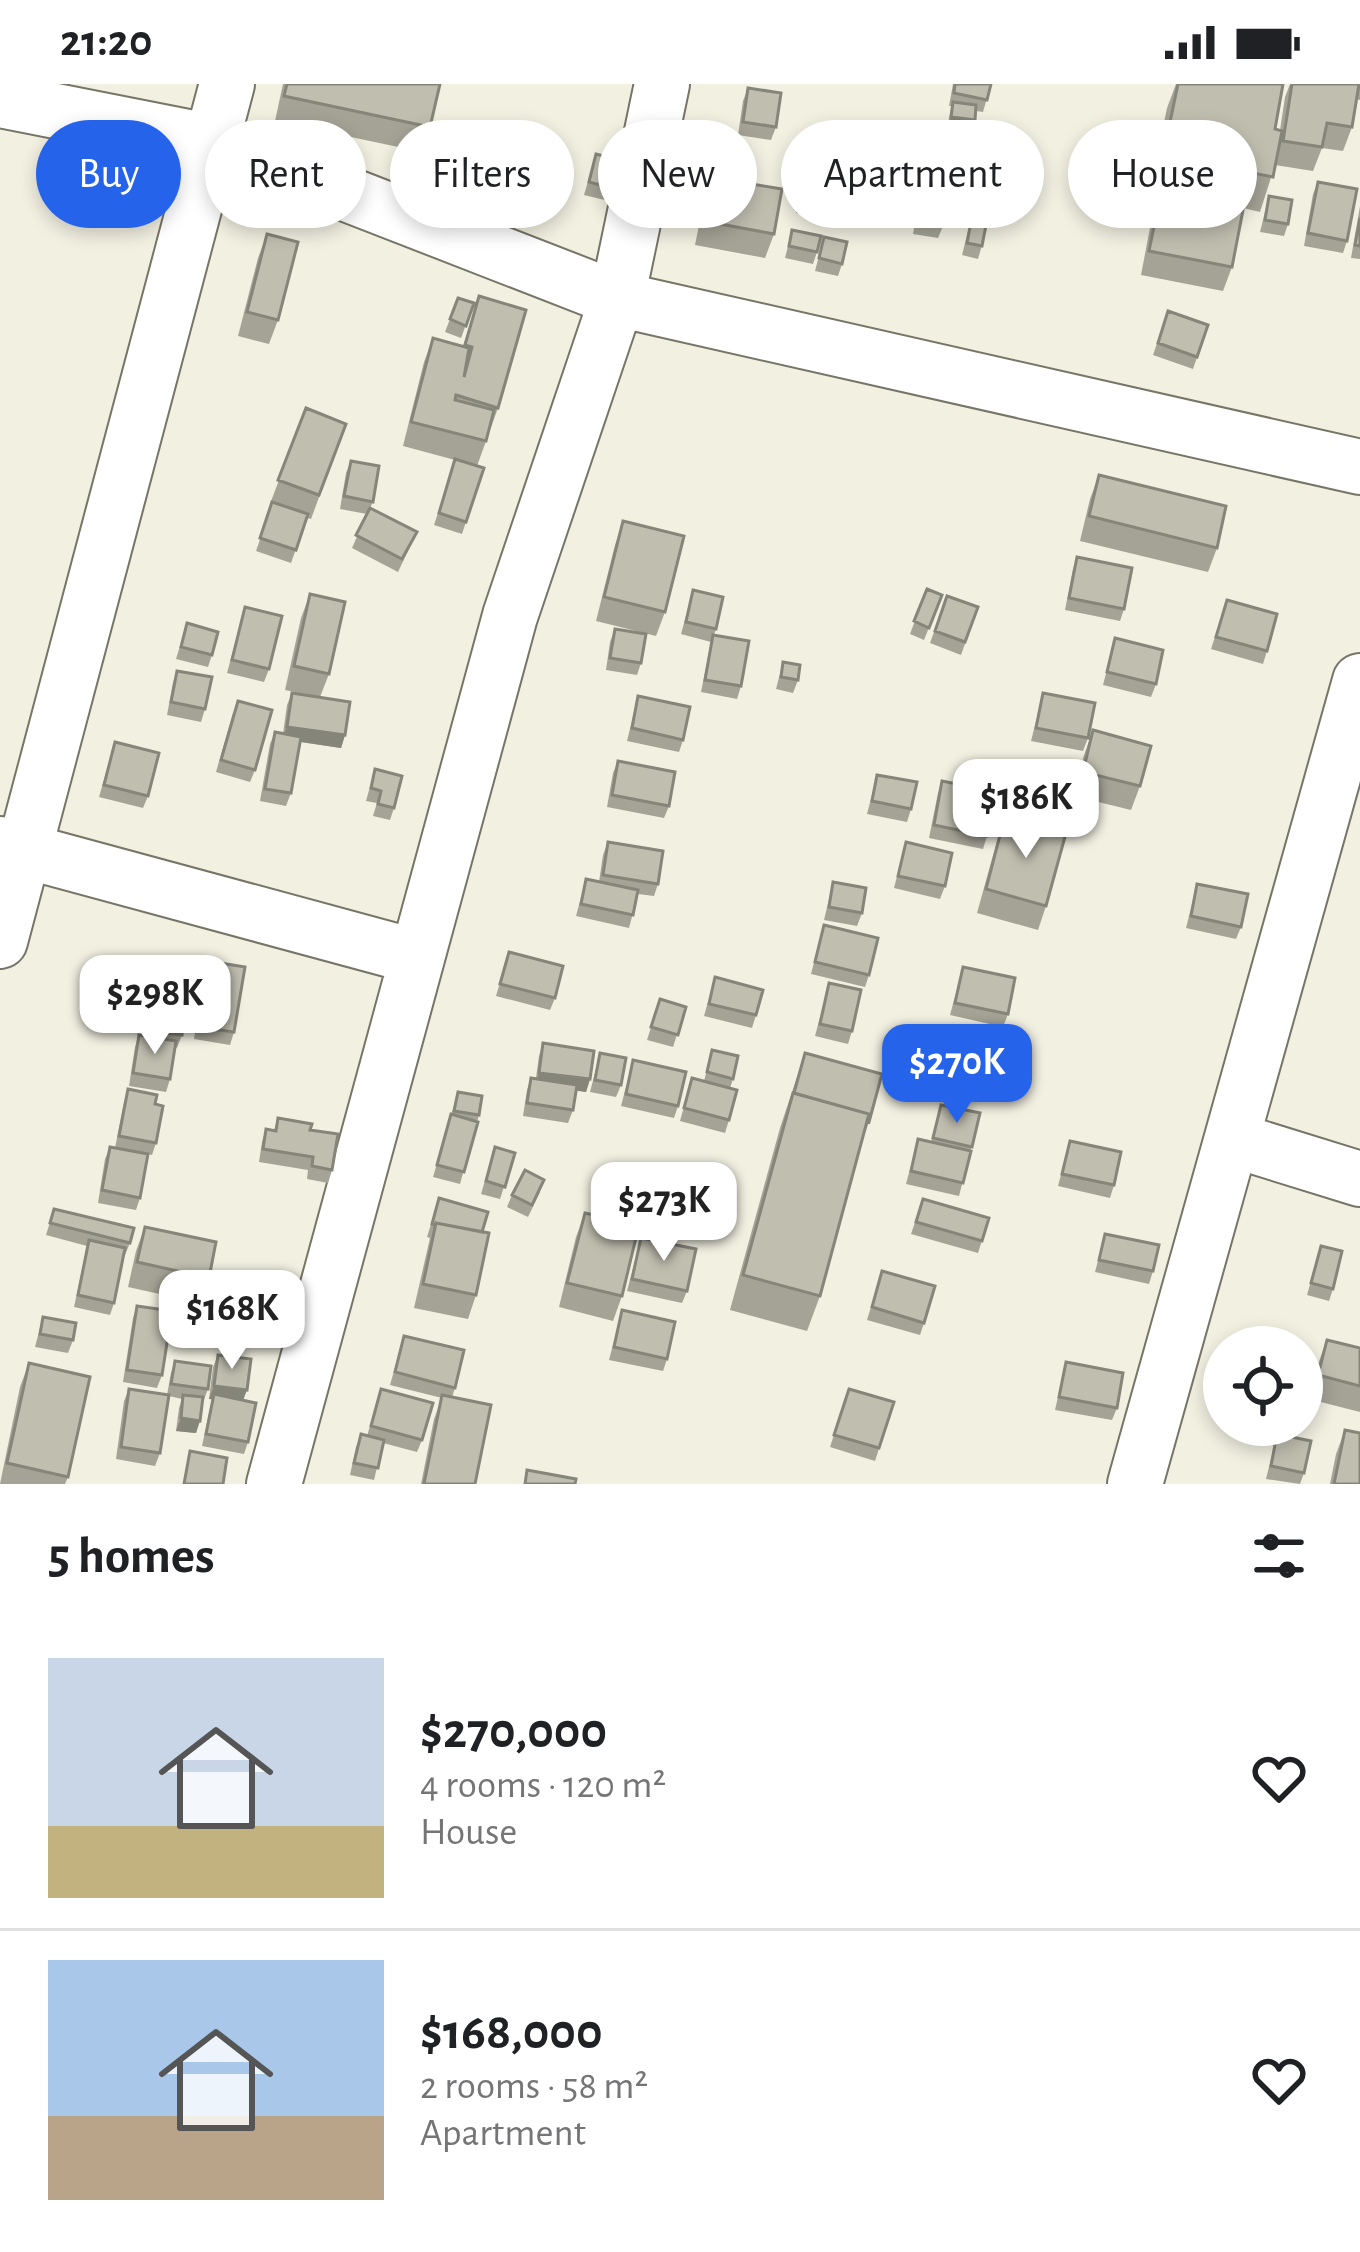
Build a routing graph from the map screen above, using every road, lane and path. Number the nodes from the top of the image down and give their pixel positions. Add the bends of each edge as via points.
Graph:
1 (227, 84) edge
2 (662, 84) edge
3 (0, 100) edge
4 (218, 120) edge
5 (205, 140) edge
6 (205, 170) edge
7 (366, 201) edge
8 (617, 299) junction
9 (1360, 467) edge
10 (1360, 682) edge
11 (12, 847) edge
12 (0, 940) edge
13 (417, 957) junction
14 (1234, 1140) junction
15 (1360, 1179) edge
16 (274, 1484) edge
17 (1135, 1484) edge

1 - 4 street
2 - 8 street
3 - 5 street
6 - 11 street
7 - 8 street
8 - 9 street
8 - 13 street via 511,616
10 - 14 street
11 - 12 street
11 - 13 street
13 - 16 street
14 - 15 street
14 - 17 street

